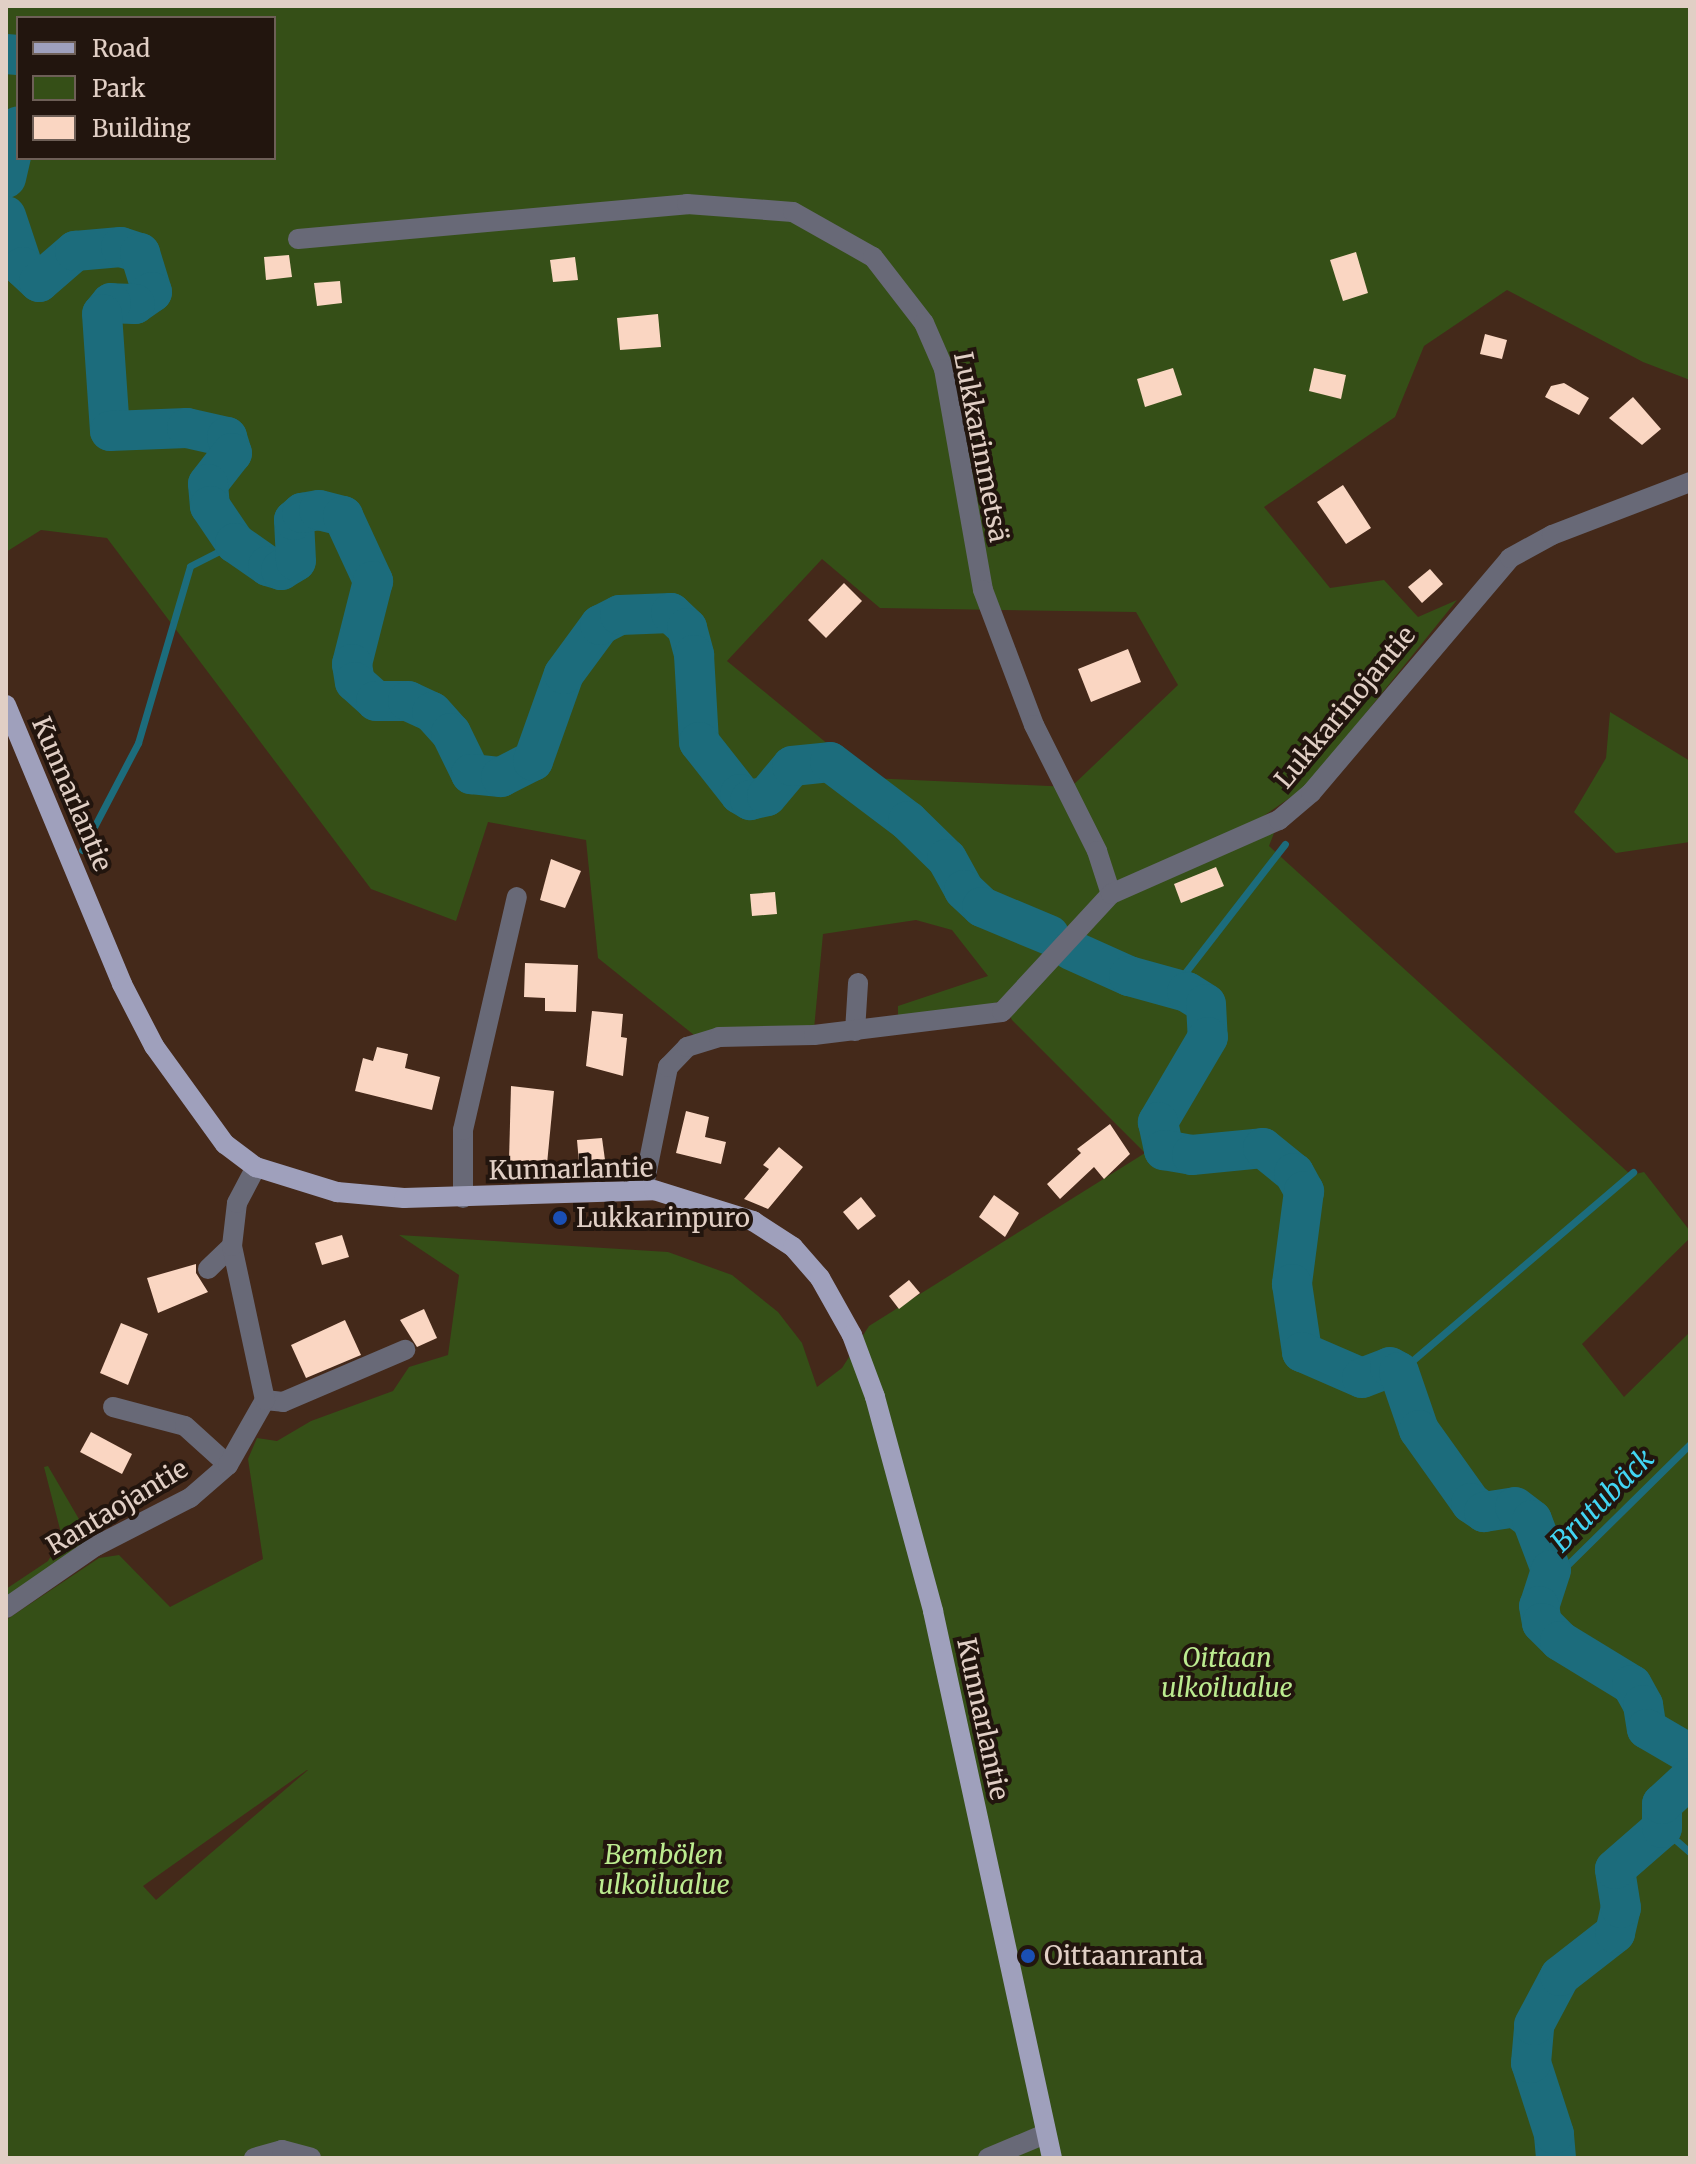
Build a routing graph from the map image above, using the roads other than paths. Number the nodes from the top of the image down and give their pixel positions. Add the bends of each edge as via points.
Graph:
1 (298, 239) dead end
2 (1690, 482) edge
3 (6, 705) edge
4 (1111, 894) junction
5 (517, 897) dead end
6 (858, 983) dead end
7 (855, 1031) junction
8 (256, 1167) junction
9 (643, 1190) junction
10 (463, 1198) junction
11 (232, 1246) junction
12 (208, 1269) dead end
13 (405, 1350) dead end
14 (265, 1400) junction
15 (113, 1407) dead end
16 (228, 1465) junction
17 (6, 1608) edge
18 (1045, 2134) junction
19 (254, 2158) edge
20 (311, 2158) edge
21 (988, 2158) edge
22 (1052, 2158) edge

1 - 4 street, Lukkarinmetsä via 687,204 793,212 873,257 924,323 944,369 983,590 1034,725 1097,851
2 - 4 street, Lukkarinojantie via 1552,535 1510,558 1301,802 1279,820
3 - 8 main road, Kunnarlantie via 122,984 154,1046 225,1144
4 - 7 street, Lukkarinojantie via 1002,1012
5 - 10 street via 463,1130
6 - 7 street
7 - 9 street, Lukkarinojantie via 719,1037 687,1047 668,1067
8 - 10 main road, Kunnarlantie via 337,1192
8 - 11 street via 237,1203
9 - 10 main road, Kunnarlantie
9 - 18 main road, Kunnarlantie via 741,1216 793,1247 820,1278 852,1335 875,1397 933,1611
11 - 12 street
11 - 14 street
13 - 14 street via 283,1402
14 - 16 street, Rantaojantie
15 - 16 street via 185,1426
16 - 17 street, Rantaojantie via 190,1498 96,1546
18 - 21 street
18 - 22 main road, Kunnarlantie
19 - 20 street via 282,2150

